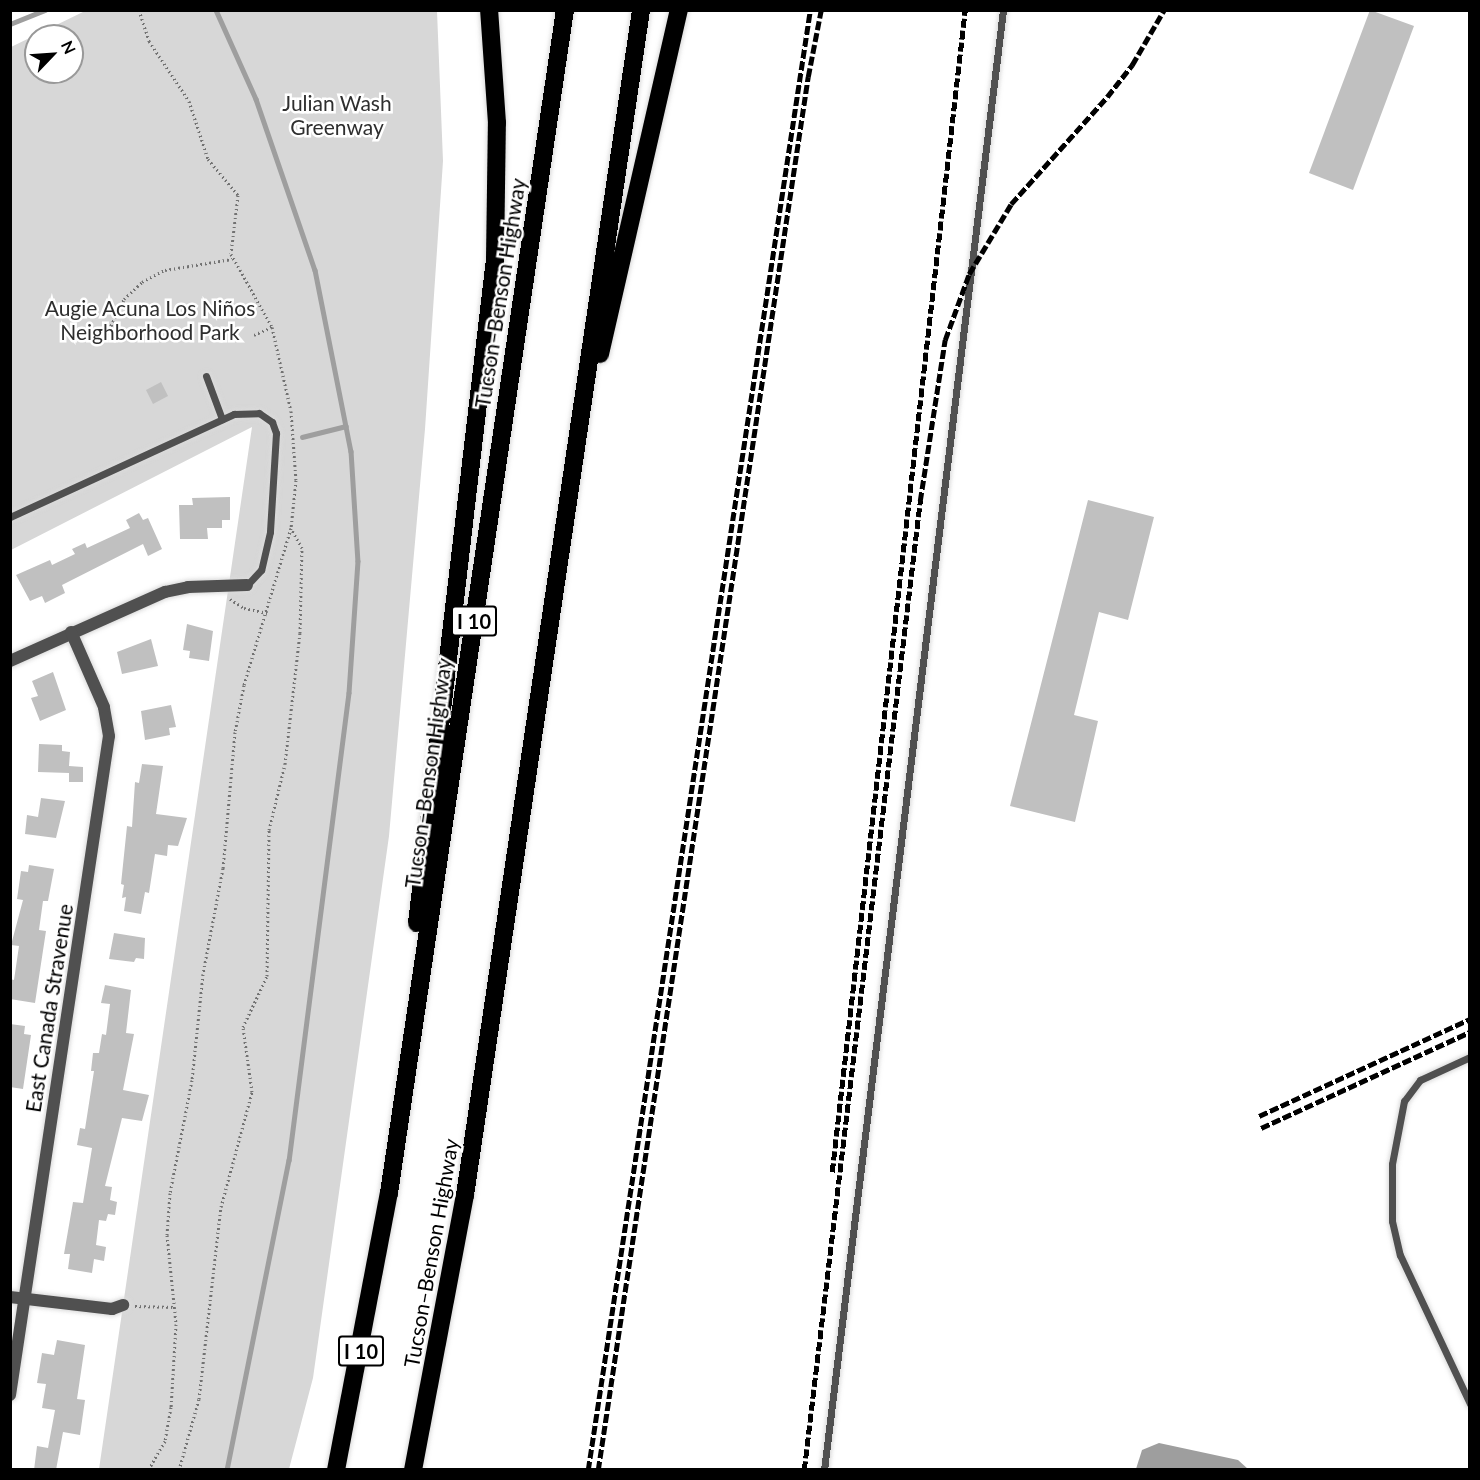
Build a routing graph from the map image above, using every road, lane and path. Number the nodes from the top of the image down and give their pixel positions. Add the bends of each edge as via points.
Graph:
1 (139, 10) edge
2 (489, 10) edge
3 (565, 10) edge
4 (641, 10) edge
5 (679, 10) edge
6 (1003, 10) edge
7 (232, 259) junction
8 (272, 327) junction
9 (254, 335) dead end
10 (105, 338) dead end
11 (206, 376) dead end
12 (222, 419) junction
13 (570, 484) junction
14 (10, 517) edge
15 (291, 528) junction
16 (247, 585) joint
17 (217, 588) junction
18 (267, 612) junction
19 (71, 633) junction
20 (10, 661) edge
21 (1470, 1057) edge
22 (382, 1232) junction
23 (10, 1297) edge
24 (25, 1299) junction
25 (123, 1305) joint
26 (175, 1307) junction
27 (10, 1395) edge
28 (1470, 1404) edge
29 (148, 1470) edge
30 (179, 1470) edge
31 (336, 1470) edge
32 (413, 1470) edge
33 (824, 1470) edge

1 - 7 path via 149,41 189,101 208,159 238,195
2 - 22 highway via 498,157 495,268
3 - 22 highway, Tucson–Benson Highway / I 10
4 - 13 highway, Tucson–Benson Highway
5 - 13 highway
6 - 33 lane
7 - 8 path
7 - 10 path via 165,270 142,282 124,299
8 - 9 path
8 - 15 path via 294,440 296,480
11 - 12 lane
12 - 14 lane
12 - 16 lane via 234,414 259,413 272,422 276,433 267,551 261,570
13 - 32 highway, Tucson–Benson Highway via 465,1194
15 - 18 path
15 - 30 path via 302,548 300,633 285,764 269,830 267,976 243,1027 252,1092 221,1207 200,1389
16 - 17 street
17 - 18 path via 244,608
17 - 19 street via 188,587 165,592
18 - 26 path via 244,685 235,732 223,868 203,974 192,1080 170,1194 167,1234
19 - 20 street
19 - 24 street, East Canada Stravenue via 104,707 109,736
21 - 28 lane via 1420,1080 1404,1101 1392,1164 1392,1221 1400,1256
22 - 31 highway, Tucson–Benson Highway / I 10
23 - 24 street
24 - 25 street via 112,1309
24 - 27 street, East Canada Stravenue
25 - 26 path
26 - 29 path via 176,1349 167,1431

